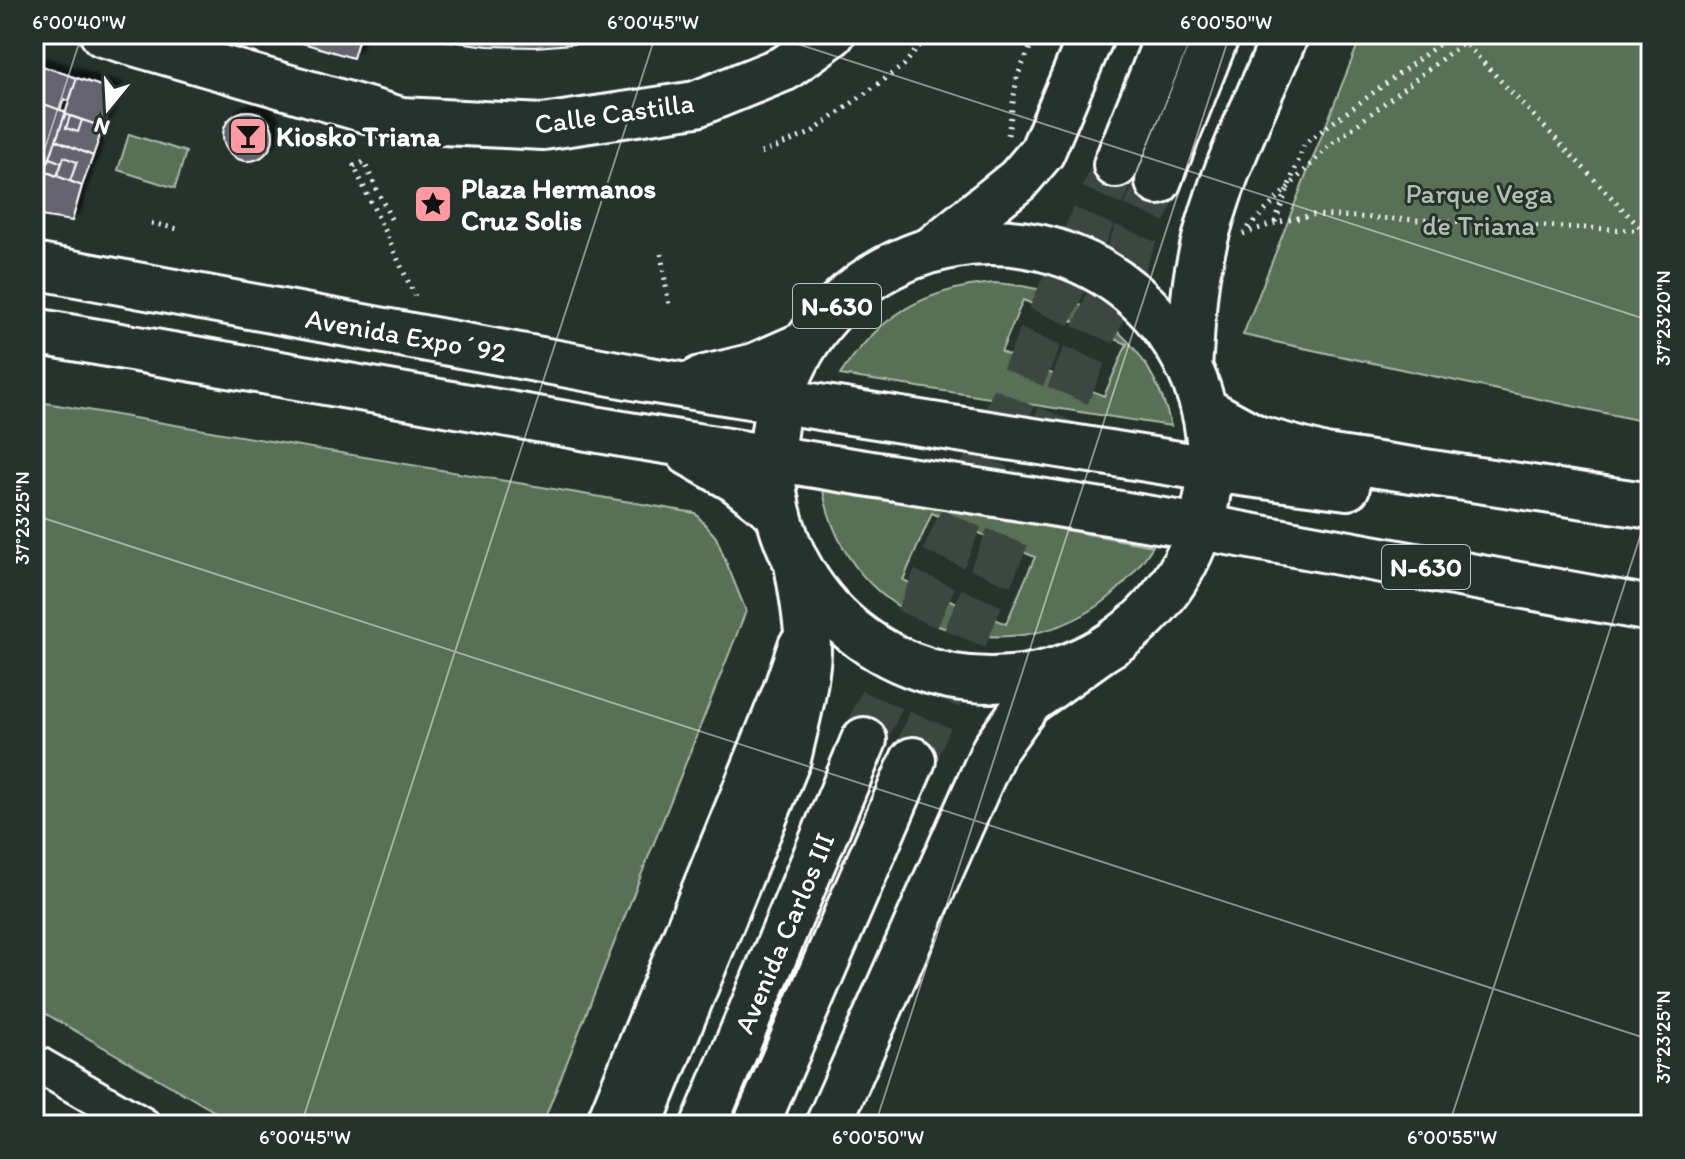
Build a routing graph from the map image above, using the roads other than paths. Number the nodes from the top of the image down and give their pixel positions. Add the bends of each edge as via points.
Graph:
1 (103, 34) edge
2 (832, 34) edge
3 (1092, 34) edge
4 (1169, 34) edge
5 (1217, 34) edge
6 (1286, 34) edge
7 (1116, 165) tunnel mouth
8 (1158, 182) tunnel mouth
9 (931, 250) junction
10 (34, 266) edge
11 (34, 331) edge
12 (805, 344) junction
13 (1189, 367) junction
14 (679, 384) junction
15 (780, 400) junction
16 (1205, 410) junction
17 (669, 442) junction
18 (771, 458) junction
19 (1210, 469) junction
20 (1651, 506) edge
21 (778, 513) junction
22 (1201, 527) junction
23 (1651, 527) edge
24 (1279, 541) junction
25 (797, 564) junction
26 (1177, 577) junction
27 (804, 606) junction
28 (1651, 609) edge
29 (1099, 652) junction
30 (864, 740) tunnel mouth
31 (913, 760) tunnel mouth
32 (34, 1062) edge
33 (143, 1125) edge
34 (603, 1125) edge
35 (639, 1125) edge
36 (704, 1125) edge
37 (756, 1125) edge
38 (828, 1125) edge

1 - 2 main road, Calle Castilla via 401,120 543,127 696,104 785,68
3 - 9 main road, N-630 via 1042,152 1018,180
4 - 7 main road
5 - 8 main road
6 - 13 main road, N-630 via 1210,222 1198,272
9 - 12 main road, N-630 via 859,286
9 - 13 main road, N-630 via 998,242 1066,255 1125,288 1151,311
10 - 14 main road, Avenida Expo´92
11 - 17 main road
12 - 14 main road via 755,366
12 - 15 main road, N-630
13 - 16 main road, N-630
14 - 15 main road, Avenida Expo´92
15 - 18 main road, N-630
15 - 19 main road, Avenida Expo´92
16 - 19 main road, N-630
16 - 20 main road via 1256,438 1325,457
17 - 18 main road
17 - 21 main road via 736,480
18 - 21 main road, N-630
18 - 22 main road
19 - 22 main road, N-630
19 - 23 main road, N-630
21 - 25 main road, N-630
22 - 24 main road, N-630
22 - 26 main road, N-630
24 - 26 main road, N-630
24 - 28 main road, N-630
25 - 27 main road
25 - 29 main road, N-630 via 821,600 852,631 889,655 929,671 973,679 1016,678 1059,669
26 - 29 main road, N-630 via 1131,630
27 - 34 street via 780,692
27 - 35 main road via 808,652 788,759
29 - 38 main road via 1028,703 994,750
30 - 36 main road, Avenida Carlos III
31 - 37 main road, Avenida Carlos III
32 - 33 street

